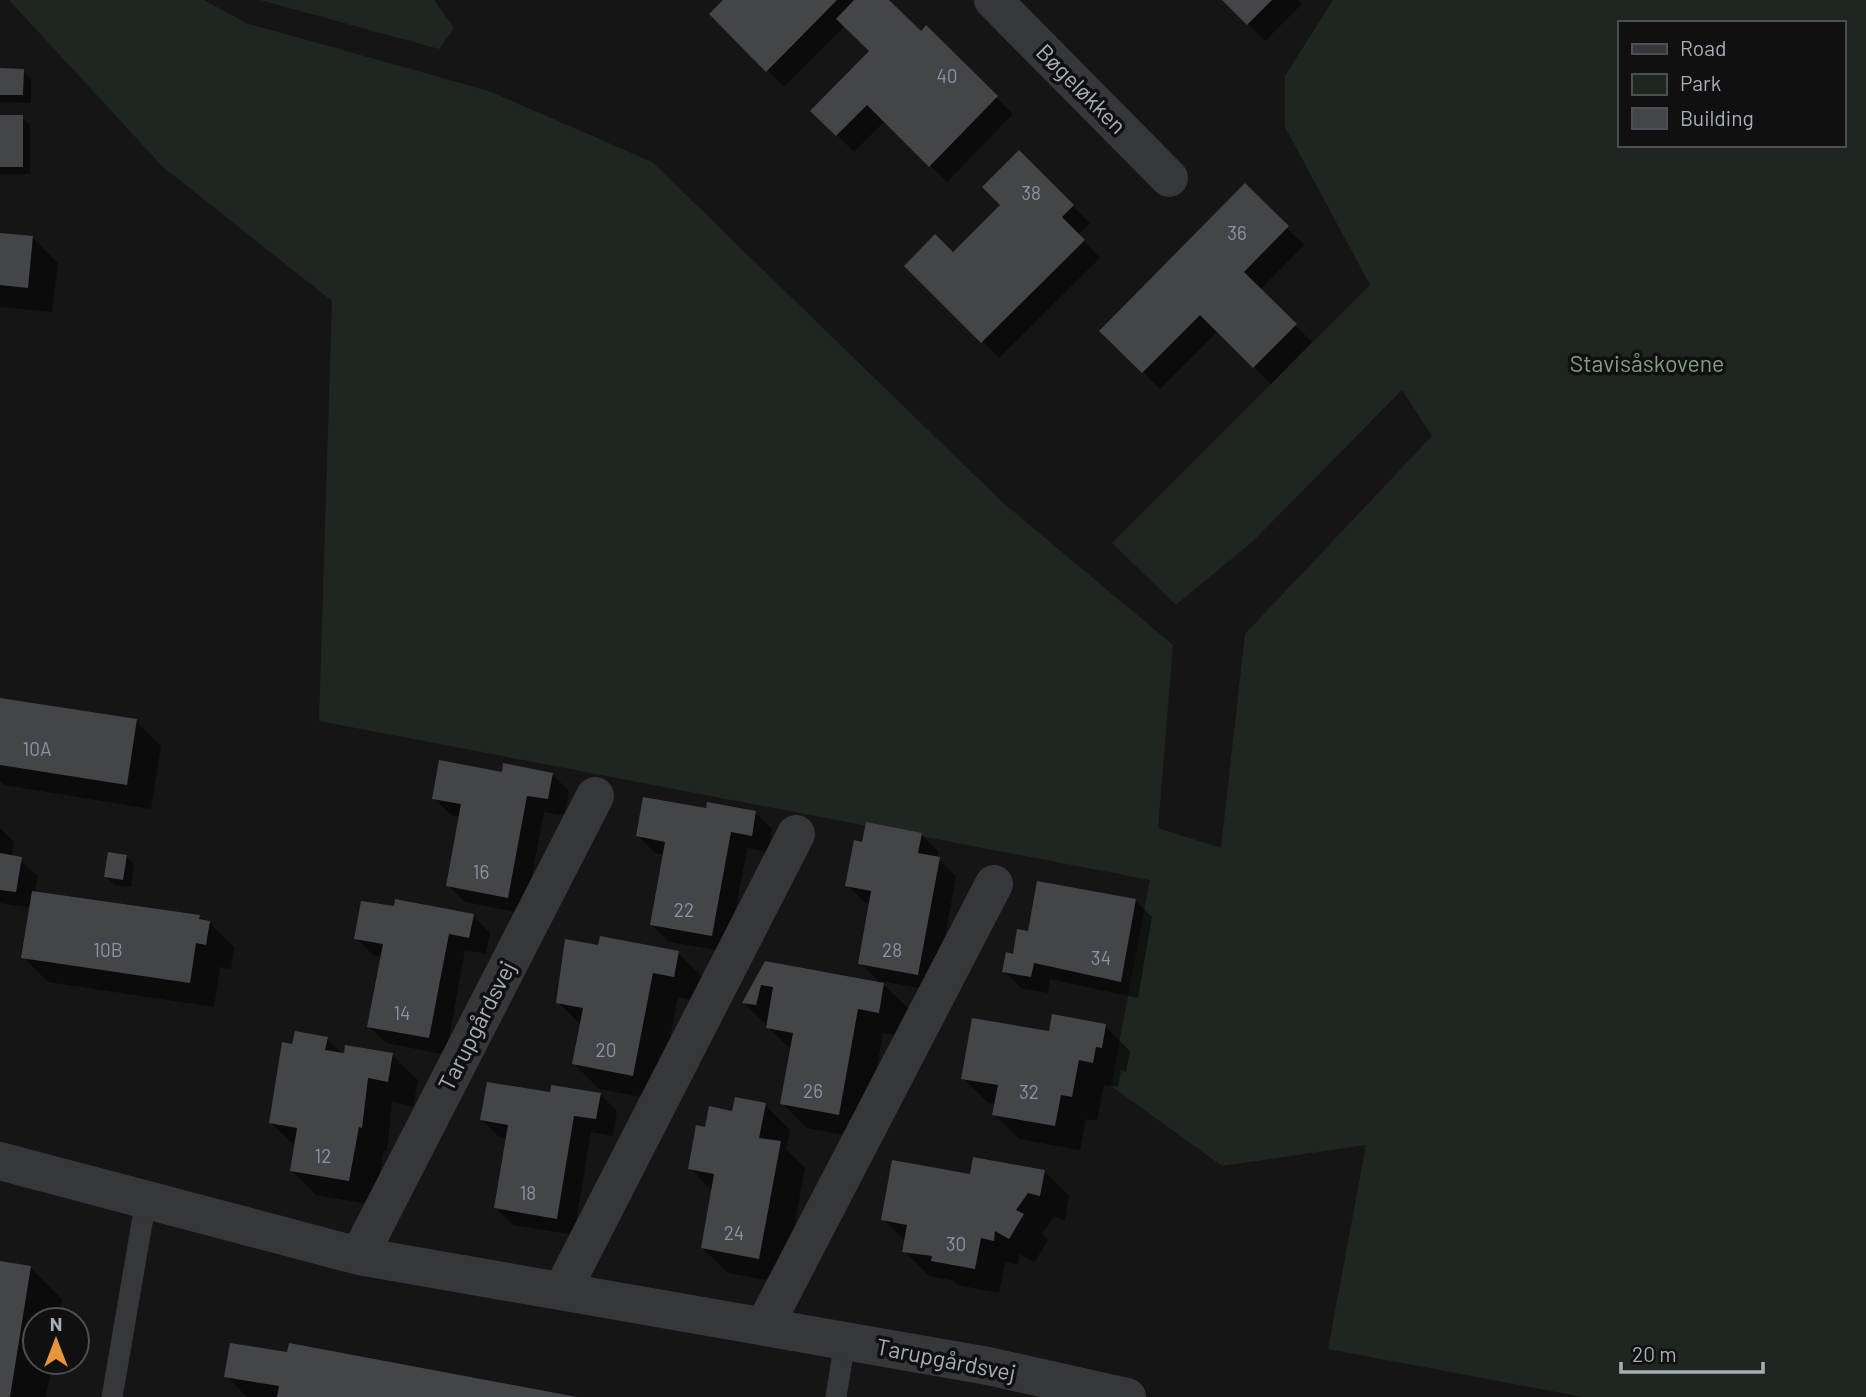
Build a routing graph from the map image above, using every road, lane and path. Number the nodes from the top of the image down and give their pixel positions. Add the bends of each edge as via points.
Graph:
1 (993, 0) edge
2 (1169, 178) dead end
3 (596, 796) dead end
4 (796, 834) dead end
5 (994, 884) dead end
6 (0, 1161) edge
7 (146, 1200) junction
8 (359, 1256) junction
9 (562, 1291) junction
10 (764, 1327) junction
11 (845, 1341) junction
12 (112, 1397) edge
13 (836, 1397) edge
14 (1127, 1397) edge

1 - 2 street, Bøgeløkken
3 - 8 street, Tarupgårdsvej
4 - 9 street
5 - 10 street
6 - 7 street, Tarupgårdsvej
7 - 8 street, Tarupgårdsvej
7 - 12 lane
8 - 9 street, Tarupgårdsvej
9 - 10 street, Tarupgårdsvej
10 - 11 street, Tarupgårdsvej
11 - 13 lane
11 - 14 street, Tarupgårdsvej

